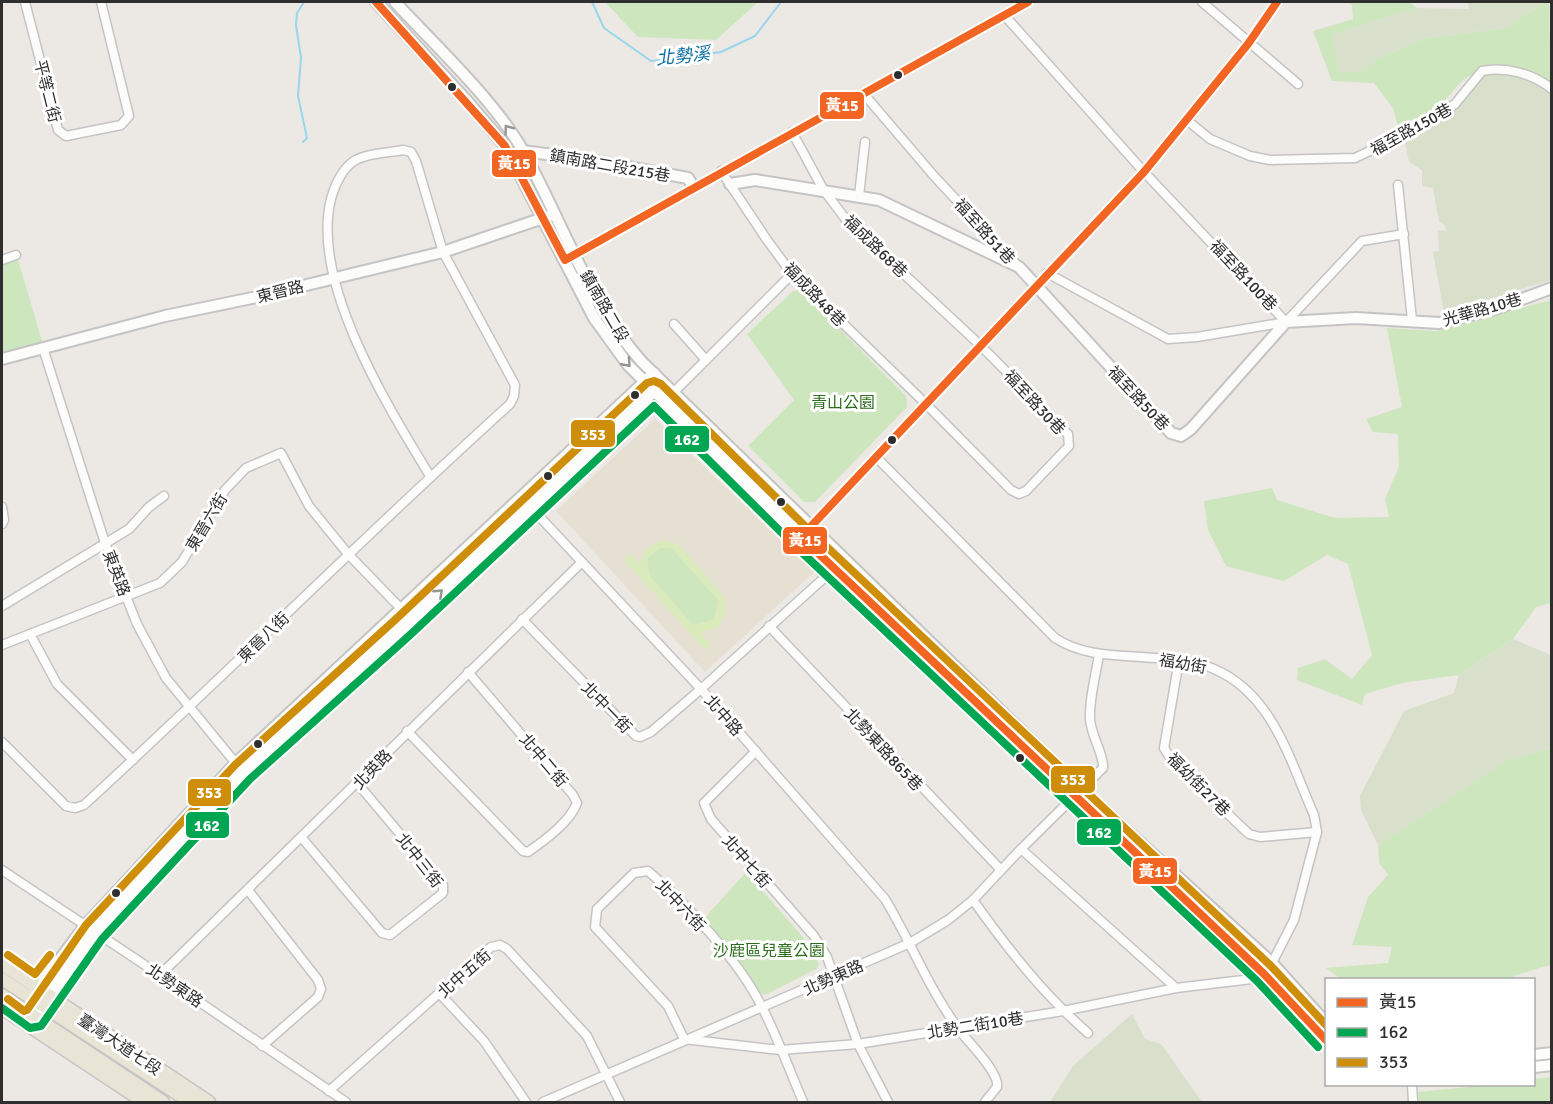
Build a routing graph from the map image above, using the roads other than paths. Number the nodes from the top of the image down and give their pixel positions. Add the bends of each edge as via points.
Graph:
1 (25, 2) edge
2 (101, 2) edge
3 (376, 2) edge
4 (395, 2) edge
5 (1028, 2) edge
6 (1202, 2) edge
7 (1277, 2) edge
8 (1005, 16) junction
9 (1248, 44) junction
10 (1298, 84) dead end
11 (1551, 89) edge
12 (863, 93) junction
13 (1188, 121) junction
14 (792, 132) junction
15 (865, 142) dead end
16 (523, 151) junction
17 (721, 171) junction
18 (1144, 172) junction
19 (730, 184) junction
20 (1398, 185) dead end
21 (693, 187) junction
22 (823, 189) junction
23 (859, 196) junction
24 (555, 213) junction
25 (543, 218) junction
26 (1404, 234) junction
27 (443, 252) junction
28 (576, 254) junction
29 (16, 255) dead end
30 (2, 260) edge
31 (565, 260) junction
32 (1019, 267) junction
33 (1047, 273) junction
34 (792, 274) junction
35 (336, 279) junction
36 (1036, 284) junction
37 (1551, 288) edge
38 (1412, 320) junction
39 (1286, 322) junction
40 (674, 324) dead end
41 (980, 345) junction
42 (43, 348) junction
43 (2, 359) edge
44 (706, 360) junction
45 (654, 374) junction
46 (645, 382) junction
47 (663, 383) junction
48 (654, 391) junction
49 (673, 393) junction
50 (925, 402) junction
51 (877, 458) junction
52 (430, 476) junction
53 (164, 496) dead end
54 (522, 498) junction
55 (2, 507) edge
56 (531, 508) junction
57 (2, 524) edge
58 (810, 528) junction
59 (801, 537) junction
60 (105, 543) junction
61 (348, 554) junction
62 (582, 562) junction
63 (834, 569) junction
64 (126, 597) junction
65 (2, 606) edge
66 (402, 610) junction
67 (411, 619) junction
68 (522, 619) junction
69 (770, 626) junction
70 (30, 634) junction
71 (2, 645) edge
72 (1099, 654) junction
73 (1179, 660) junction
74 (468, 672) junction
75 (701, 689) junction
76 (189, 709) junction
77 (407, 731) junction
78 (2, 742) edge
79 (756, 751) junction
80 (133, 760) junction
81 (239, 768) junction
82 (357, 784) junction
83 (1077, 793) junction
84 (1317, 832) junction
85 (302, 838) junction
86 (1021, 849) junction
87 (2, 870) edge
88 (1001, 870) junction
89 (248, 890) junction
90 (973, 900) junction
91 (90, 929) junction
92 (910, 943) junction
93 (1272, 963) junction
94 (2, 964) edge
95 (1264, 974) junction
96 (160, 975) junction
97 (835, 976) junction
98 (2, 979) edge
99 (1176, 988) junction
100 (29, 993) junction
101 (440, 994) junction
102 (2, 995) edge
103 (46, 1001) junction
104 (19, 1007) junction
105 (2, 1008) edge
106 (763, 1008) junction
107 (1063, 1011) junction
108 (29, 1021) junction
109 (1325, 1022) edge
110 (958, 1029) junction
111 (1088, 1033) dead end
112 (684, 1039) junction
113 (1325, 1039) edge
114 (858, 1044) junction
115 (262, 1046) junction
116 (780, 1050) junction
117 (1551, 1053) edge
118 (1535, 1055) edge
119 (1551, 1065) edge
120 (1535, 1067) edge
121 (608, 1074) junction
122 (1412, 1086) edge
123 (330, 1091) junction
124 (562, 1098) edge
125 (144, 1102) edge
126 (162, 1102) edge
127 (190, 1102) edge
128 (209, 1102) edge
129 (346, 1102) edge
130 (526, 1102) edge
131 (543, 1102) edge
132 (620, 1102) edge
133 (802, 1102) edge
134 (888, 1102) edge
135 (985, 1102) edge
136 (1413, 1102) edge

1 - 2 street, 平等二街 via 58,130 66,136 122,124 129,116
3 - 25 street, 鎮南路二段 via 505,146
16 -> 4 street, 鎮南路二段 via 488,104
5 - 8 street
6 - 9 street
7 - 9 street
8 - 12 street
8 - 18 street, 福至路100巷
9 - 10 street
9 - 13 street
11 - 13 street, 福至路150巷 via 1524,74 1482,71 1447,110 1355,158 1270,160 1250,156 1210,139
12 - 14 street
12 - 32 street, 福至路51巷
13 - 18 street
14 - 17 street
14 - 22 street, 福成路68巷
15 - 23 street
16 - 21 street, 鎮南路二段215巷 via 688,178
16 - 24 street, 鎮南路二段
17 - 19 street, 福成路48巷
17 - 21 street
18 - 33 street
18 - 39 street, 福至路100巷
19 - 22 street, 福至路51巷 via 756,180
19 - 34 street, 福成路48巷
20 - 26 street
21 - 28 street
22 - 23 street, 福至路51巷
22 - 41 street, 福成路68巷 via 847,221
23 - 32 street, 福至路51巷 via 879,200
24 - 25 street, 東晉路
24 - 28 street, 鎮南路二段
25 - 27 street, 東晉路
25 - 31 street, 鎮南路二段
26 - 38 street
26 - 39 street, 福至路100巷 via 1362,241
27 - 35 street, 東晉路
27 - 35 street via 411,152 372,155 355,160 342,172 334,189 327,224
27 - 52 street, 東晉八街 via 515,389 510,404
28 - 31 street
28 - 45 street, 鎮南路二段 via 619,335
29 - 30 street
31 -> 46 street, 鎮南路二段 via 604,334
32 - 36 street, 福至路50巷
33 - 36 street
33 - 39 street via 1168,339
34 - 44 street
34 - 50 street, 福成路48巷
35 - 42 street, 東晉路 via 165,316
35 - 52 street via 368,369
36 - 39 street, 福至路50巷 via 1171,433 1181,436
36 - 41 street
37 - 38 street, 光華路10巷 via 1495,309 1439,323
38 - 39 street, 光華路10巷
40 - 44 street
41 - 50 street
41 - 50 street, 福至路30巷 via 1068,434 1069,447 1041,477 1026,491 1019,494 1011,490
42 - 43 street, 東晉路
42 - 60 street, 東英路
44 - 49 street
45 - 46 street
45 - 47 street, 鎮南路二段
46 - 48 street, 鎮南路二段
46 - 54 street
47 - 48 street
47 - 49 street, 鎮南路二段
48 - 56 street
48 - 59 street, 鎮南路二段
49 - 58 street, 鎮南路二段
50 - 51 street
51 - 58 street
51 - 72 street, 福幼街 via 1054,638 1070,647
52 - 61 street, 東晉八街
53 - 60 street via 129,529
54 - 56 street, 北中路
54 - 66 street
55 - 57 street
56 - 62 street, 北中路
67 -> 56 street
58 - 59 street
58 - 83 street, 鎮南路二段
59 - 63 street, 鎮南路二段
60 - 64 street, 東英路
60 - 65 street
61 - 64 street, 東晉六街 via 309,506 281,453 246,468 225,490 182,562 160,583
61 - 66 street
61 - 76 street, 東晉八街
62 - 68 street, 北英路
62 - 75 street, 北中路
63 - 69 street, 北中一街
63 - 83 street, 鎮南路二段
64 - 70 street
64 - 76 street, 東英路 via 151,653
66 - 67 street
66 - 81 street
67 - 81 street
68 - 74 street, 北英路
68 - 75 street, 北中一街 via 636,736 651,732
69 - 75 street, 北中一街
69 - 88 street, 北勢東路865巷
70 - 71 street
70 - 80 street via 57,684
72 - 73 street, 福幼街
72 - 83 street, 北勢東路 via 1090,717 1103,768
73 - 84 street, 福幼街 via 1213,668 1259,700 1314,815
73 - 84 street, 福幼街27巷 via 1164,748 1173,762 1249,834 1260,837
74 - 77 street, 北英路
74 - 77 street, 北中二街 via 578,803 542,842 528,852 523,851
75 - 79 street, 北中路
76 - 80 street, 東晉八街
76 - 81 street, 東英路
77 - 82 street, 北英路
78 - 80 street, 東晉八街 via 66,806 75,808 84,805
79 - 92 street, 北中路 via 885,899
79 - 97 street, 北中七街 via 704,803 706,810 814,936
81 - 91 street
82 - 85 street, 北英路
82 - 85 street, 北中三街 via 443,885 443,893 390,935 382,933
83 - 86 street, 北勢東路
83 - 93 street, 鎮南路二段
83 - 95 street, 鎮南路二段
84 - 93 street via 1294,920
85 - 89 street, 北英路
86 - 88 street, 北勢東路
86 - 99 street
87 - 91 street, 北勢東路
88 - 90 street, 北勢東路
89 - 96 street, 北英路
89 - 115 street via 321,989 318,997
90 - 92 street, 北勢東路
90 - 107 street via 1017,962
91 - 96 street, 北勢東路
91 - 100 street
91 - 103 street
92 - 97 street, 北勢東路
92 - 110 street, 北中路
93 - 95 street
93 - 109 street, 鎮南路二段
94 - 100 main road, 臺灣大道七段
95 - 99 street, 北勢二街10巷 via 1252,979
95 - 113 street, 鎮南路二段
96 - 115 street, 北勢東路
97 - 106 street, 北勢東路
97 - 114 street
98 - 100 main road, 臺灣大道七段
99 - 107 street, 北勢二街10巷
100 - 103 main road, 臺灣大道七段
100 - 104 street
101 - 121 street, 北中五街 via 491,947 500,945 586,1036
101 - 123 street, 北中五街
101 - 130 street via 484,1041
102 - 104 main road
103 - 108 street
103 - 127 main road, 臺灣大道七段
103 - 128 main road, 臺灣大道七段
104 - 108 main road
105 - 108 main road, 臺灣大道七段
106 - 112 street, 北勢東路
106 - 112 street, 北中六街 via 735,963 662,883 648,871 634,873 597,909 595,927 668,1006
106 - 116 street, 北中六街
107 - 110 street, 北勢二街10巷
107 - 111 street
108 - 125 main road, 臺灣大道七段
108 - 126 main road, 臺灣大道七段
110 - 114 street, 北勢二街10巷
110 - 135 street, 北中路 via 998,1081
112 - 116 street, 北勢二街10巷
112 - 121 street, 北勢東路
114 - 116 street, 北勢二街10巷
114 - 134 street
115 - 123 street, 北勢東路
116 - 133 street, 北中六街
117 - 118 street
119 - 120 street
121 - 124 street, 北勢東路
121 - 132 street
122 - 136 street
123 - 129 street, 北勢東路
124 - 131 street, 北勢東路

